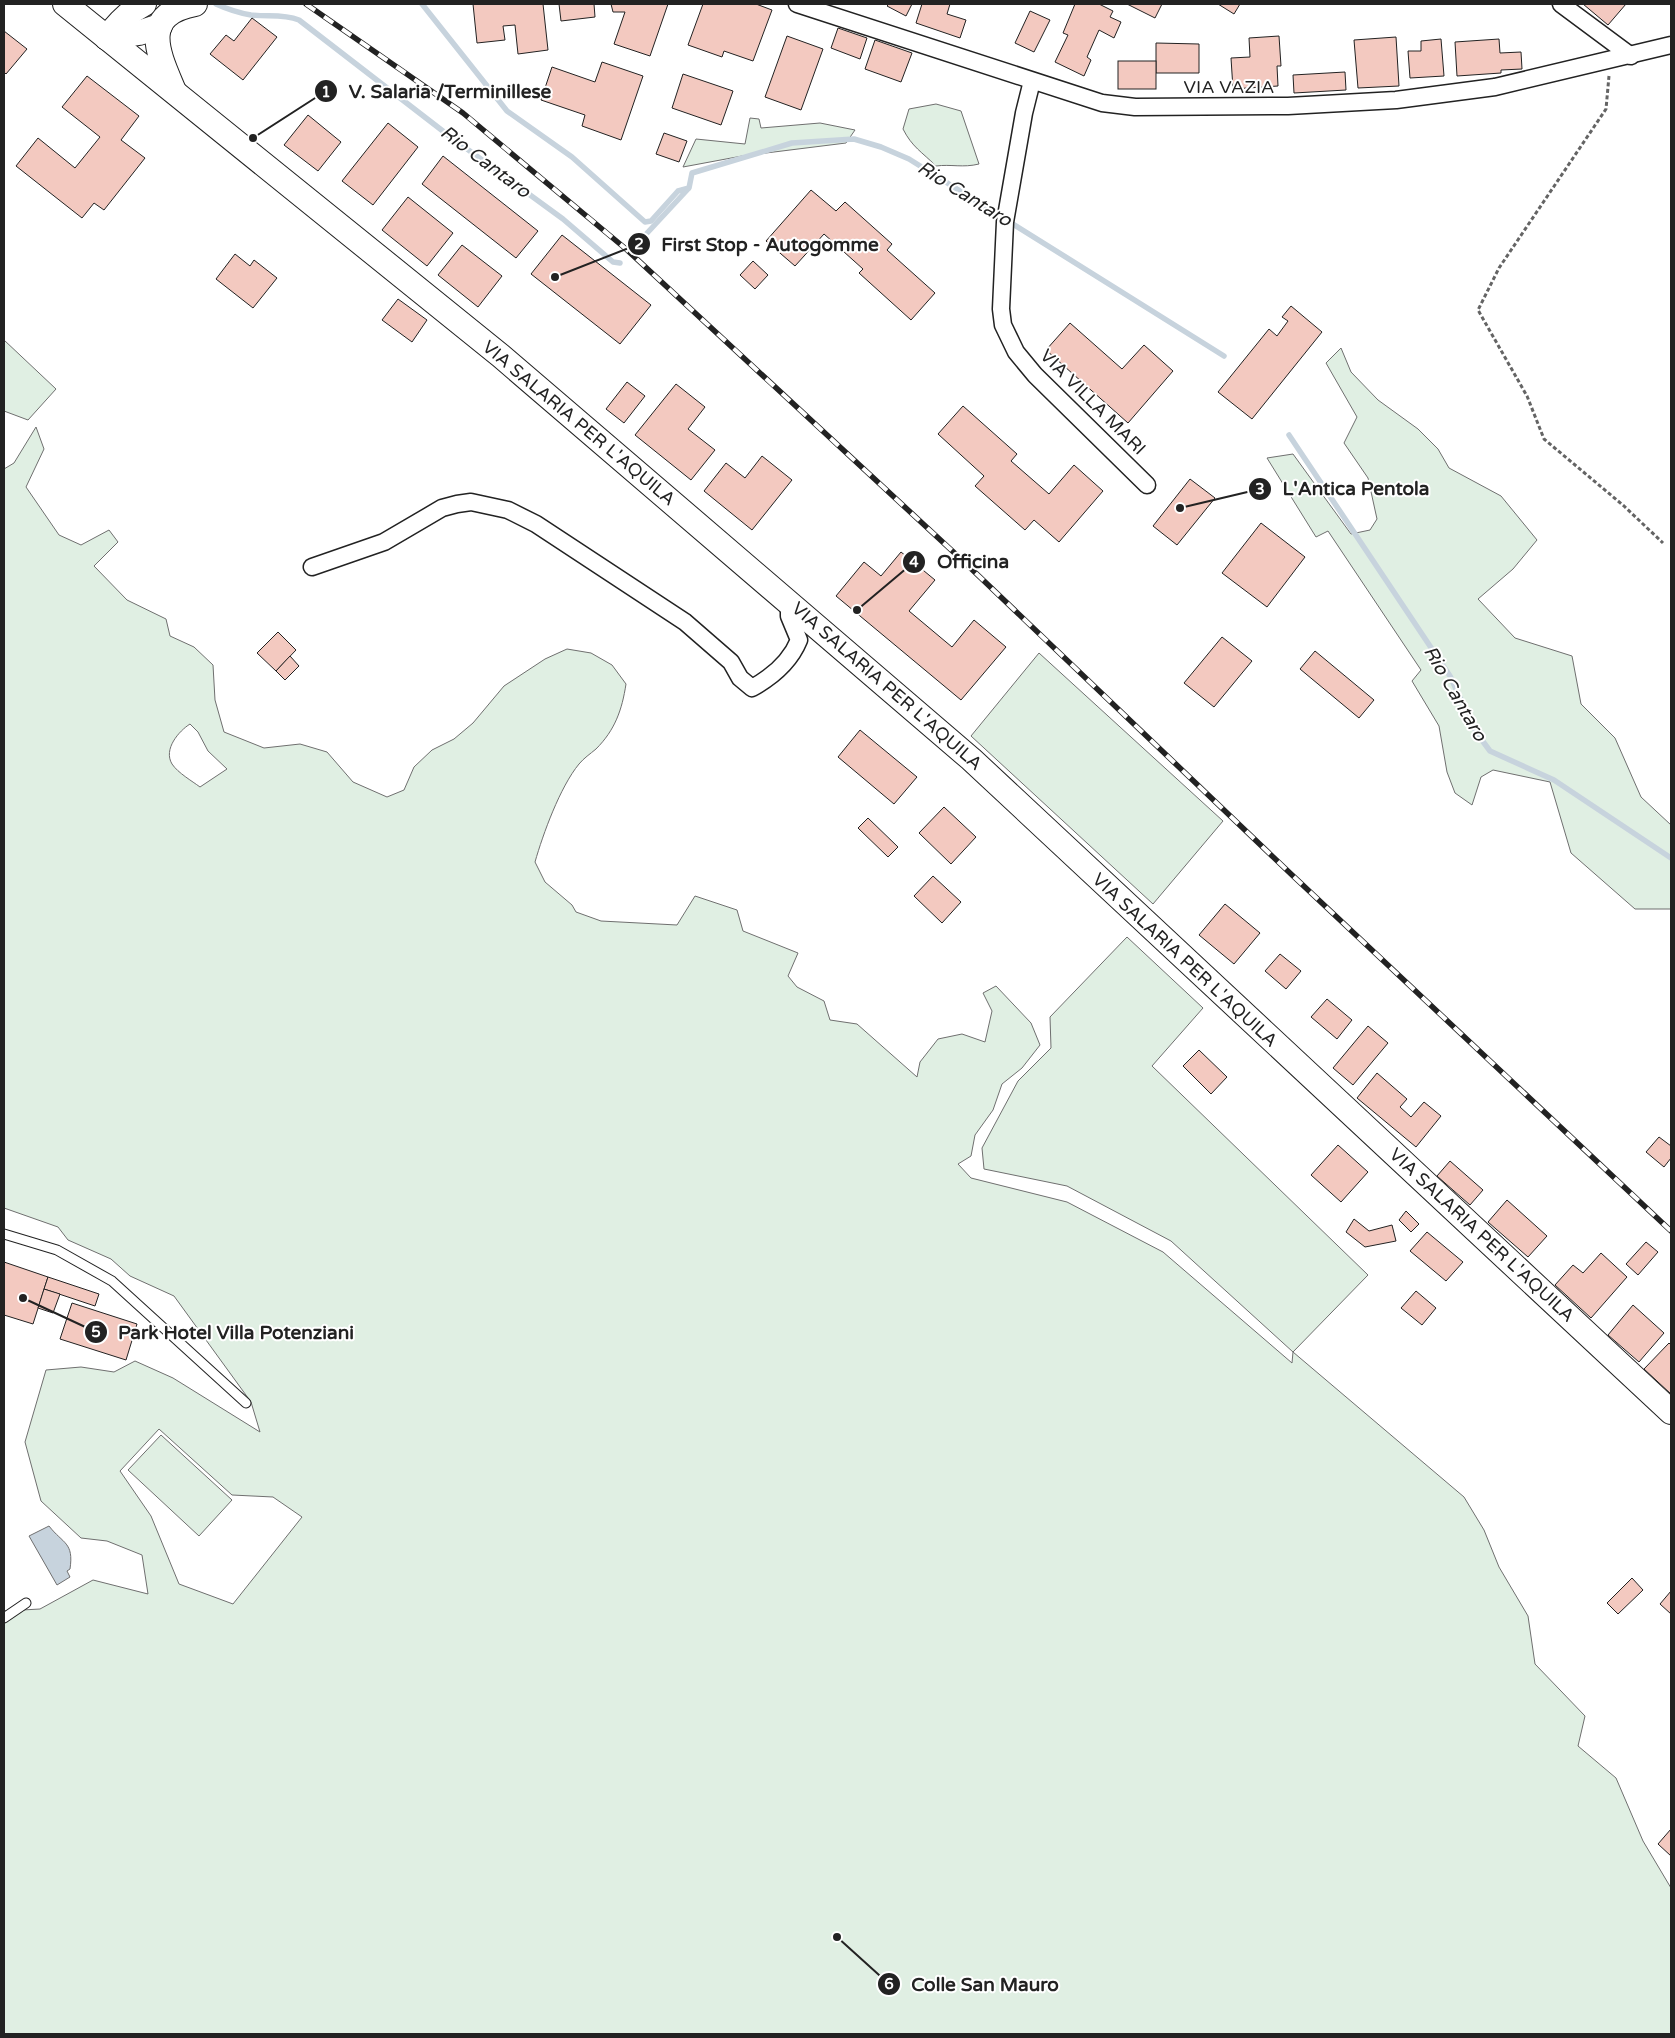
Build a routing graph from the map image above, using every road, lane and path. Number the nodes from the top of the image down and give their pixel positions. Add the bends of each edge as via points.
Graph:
1 (64, 4) edge
2 (144, 4) edge
3 (194, 4) edge
4 (797, 4) edge
5 (1560, 4) edge
6 (160, 26) junction
7 (107, 38) junction
8 (1671, 45) edge
9 (1631, 56) junction
10 (1611, 61) junction
11 (1032, 81) junction
12 (176, 95) junction
13 (1147, 485) dead end
14 (1663, 544) dead end
15 (312, 567) dead end
16 (789, 600) junction
17 (4, 1234) edge
18 (246, 1403) dead end
19 (1671, 1412) edge
20 (26, 1603) dead end
21 (4, 1618) edge

1 - 7 main road, VIA SALARIA PER L'AQUILA
2 - 7 main road via 116,24
3 - 6 main road via 183,6
4 - 11 street, VIA VAZIA
5 - 9 street
6 - 7 main road
6 - 12 main road via 156,38 158,52
7 - 12 main road, VIA SALARIA PER L'AQUILA
8 - 9 street, VIA VAZIA
9 - 10 street, VIA VAZIA
10 - 11 street, VIA VAZIA via 1495,87 1396,100 1288,106 1135,107 1102,103
10 - 14 path via 1606,109 1499,268 1478,310 1528,396 1544,439 1624,506
11 - 13 street, VIA VILLA MARI via 1005,222 1000,309 1003,325 1016,352 1035,375
12 - 16 main road, VIA SALARIA PER L'AQUILA via 501,356
15 - 16 street via 384,542 442,508 471,502 508,510 536,524 685,622 731,662 740,678 752,688 767,680 789,659 797,645 799,640 789,616
16 - 19 main road, VIA SALARIA PER L'AQUILA via 971,759
17 - 18 lane via 57,1250 112,1281
20 - 21 lane

